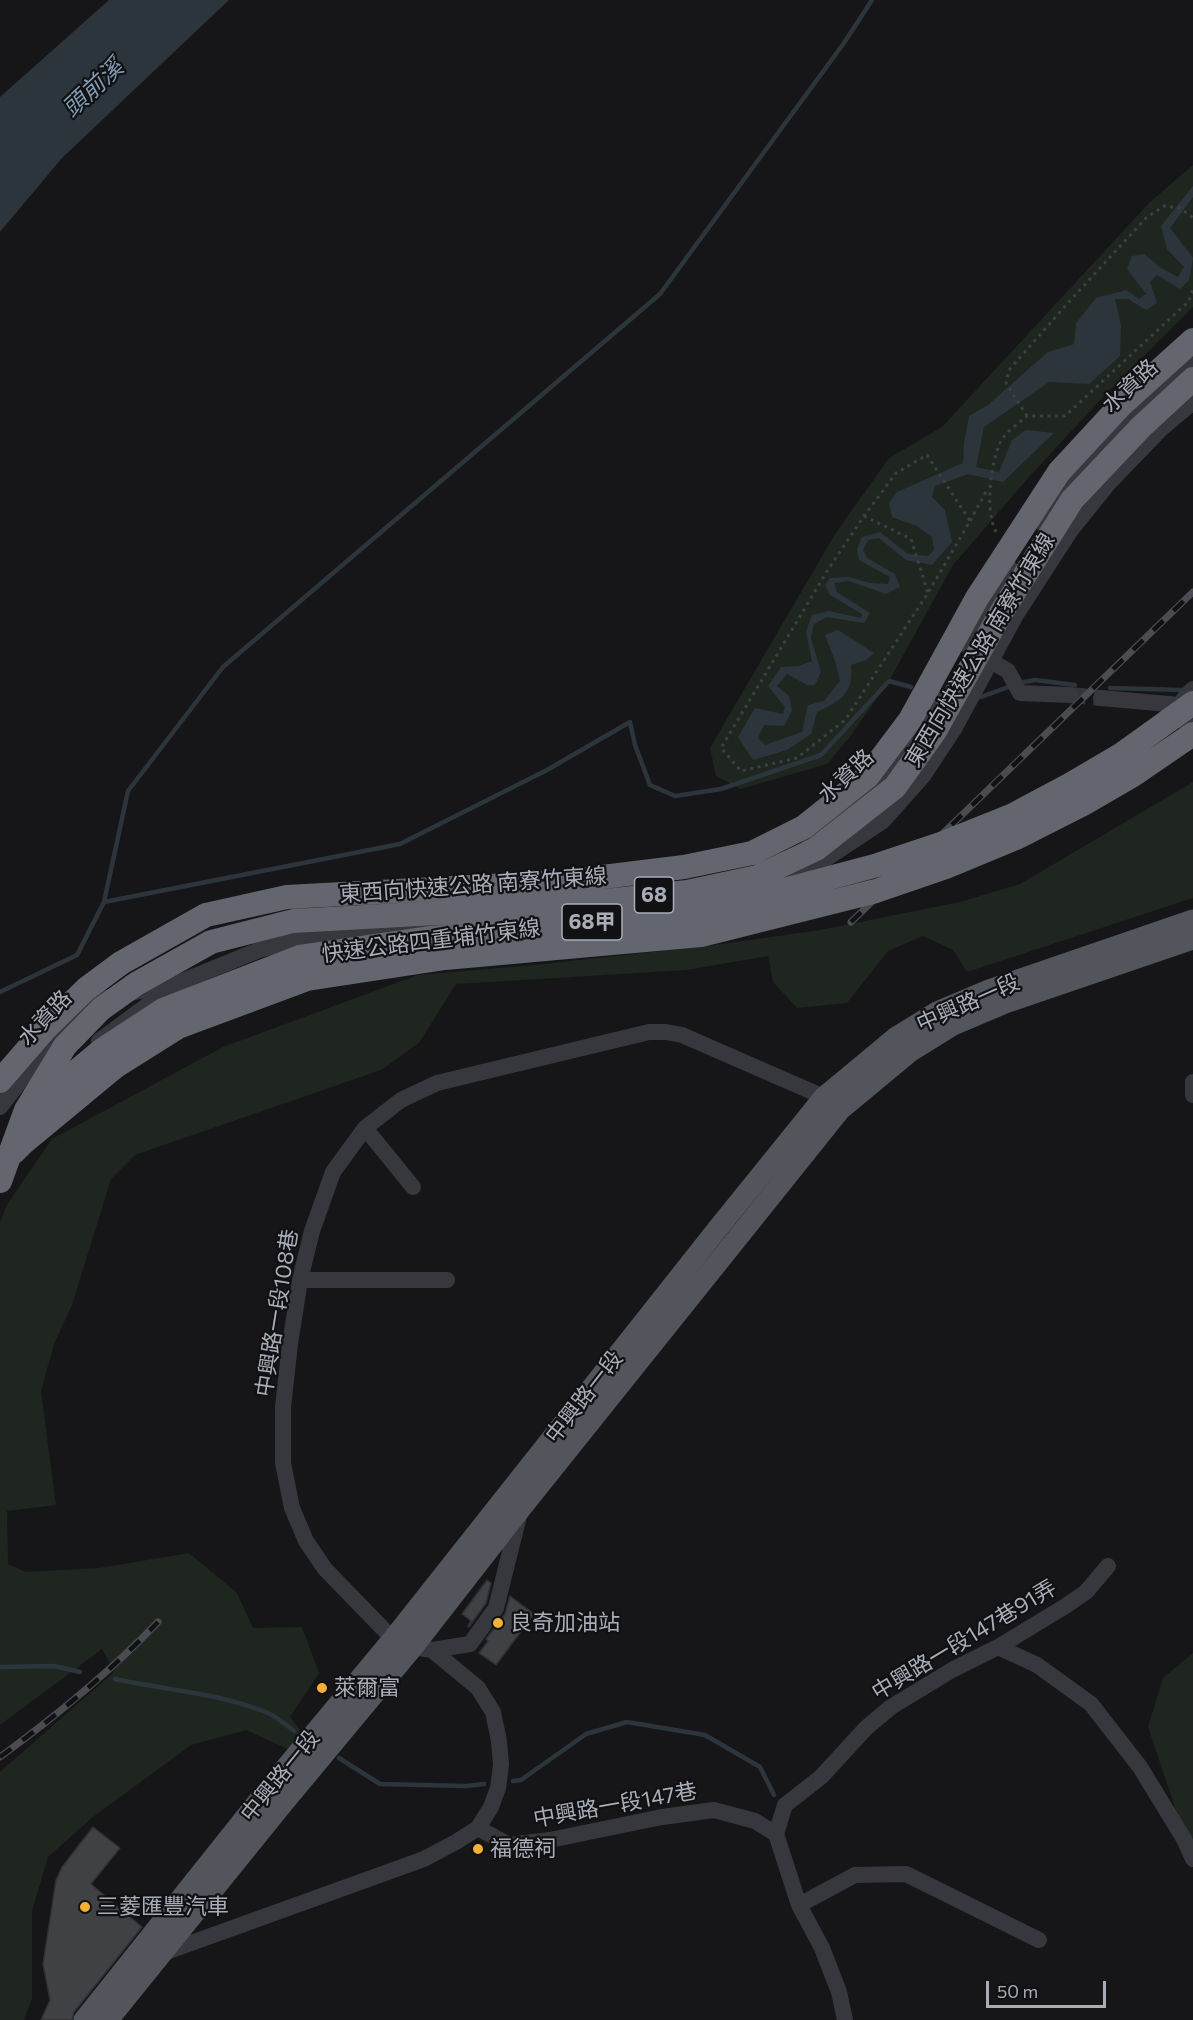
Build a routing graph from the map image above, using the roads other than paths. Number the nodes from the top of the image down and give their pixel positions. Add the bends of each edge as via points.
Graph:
1 (1193, 340) edge
2 (1193, 365) edge
3 (1193, 379) edge
4 (1193, 402) edge
5 (964, 645) junction
6 (992, 662) junction
7 (1193, 689) edge
8 (1070, 695) tunnel mouth
9 (1101, 698) tunnel mouth
10 (1186, 704) edge
11 (1193, 733) edge
12 (1193, 920) edge
13 (378, 930) junction
14 (1193, 939) edge
15 (178, 983) junction
16 (0, 1081) edge
17 (1193, 1082) edge
18 (1193, 1095) edge
19 (824, 1097) junction
20 (0, 1107) edge
21 (0, 1119) edge
22 (365, 1128) junction
23 (0, 1138) edge
24 (0, 1167) edge
25 (0, 1181) edge
26 (412, 1187) dead end
27 (300, 1280) junction
28 (447, 1280) dead end
29 (522, 1508) junction
30 (1108, 1566) dead end
31 (393, 1639) junction
32 (998, 1647) junction
33 (423, 1649) junction
34 (478, 1828) junction
35 (776, 1834) junction
36 (1193, 1858) edge
37 (799, 1905) junction
38 (1038, 1940) dead end
39 (162, 1954) junction
40 (134, 1959) junction
41 (84, 2020) edge
42 (108, 2020) edge
43 (845, 2020) edge

1 - 16 highway, 東西向快速公路 南寮竹東線 / 68, bridge via 1121,405 1059,472 977,598 910,720 868,776 804,827 752,853 684,867 562,882 287,897 206,915 121,963 86,988
2 - 5 street, 水資路 via 1181,369 1142,404 1064,487
3 - 25 highway, 東西向快速公路 南寮竹東線 / 68, bridge via 1072,500 1001,613 935,731 895,787 816,849 757,877 687,892 561,906 293,921 211,942 160,969 109,1003 65,1046 26,1110
4 - 6 street, 水資路 via 1108,484 1071,530 1022,606
5 - 6 street
5 - 13 street, 水資路 via 921,724 880,782 808,838 765,857 693,874
6 - 8 street via 1008,671 1020,693
6 - 13 street, 水資路 via 923,776 883,821 821,862 774,882 697,899
7 - 10 street via 1182,700
9 - 10 street
10 - 11 street via 1181,717
10 - 23 highway, 快速公路四重埔竹東線 / 68甲, bridge via 1122,754 1011,816 878,865 700,912 431,938 300,957 163,1010 102,1050
11 - 24 highway, 快速公路四重埔竹東線 / 68甲, bridge via 1133,775 1016,838 876,891 701,935 445,958 307,979 178,1027 116,1066 22,1143
12 - 19 main road, 中興路一段 via 989,990 937,1012 895,1038
13 - 15 street, 水資路 via 268,947
14 - 29 main road, 中興路一段 via 1005,1003 953,1025 875,1080 840,1110
15 - 20 street, 水資路 via 92,1001 53,1039
15 - 21 street, 水資路 via 111,1030
17 - 18 street
19 - 22 street, 中興路一段108巷 via 682,1035 649,1032 437,1083 401,1100
19 - 31 main road, 中興路一段
22 - 26 street
22 - 27 street, 中興路一段108巷 via 333,1172
27 - 28 street
27 - 31 street, 中興路一段108巷 via 283,1407 283,1463 292,1508 325,1569
29 - 33 main road, 中興路一段
29 - 33 street via 496,1608 470,1644
30 - 32 street, 中興路一段147巷91弄 via 1086,1592
31 - 33 street
31 - 40 main road, 中興路一段
32 - 35 street, 中興路一段147巷91弄 via 891,1707 866,1728 820,1777 785,1805
32 - 36 street via 1037,1665 1090,1704 1140,1767
33 - 34 street via 478,1688 493,1712 501,1765 498,1788
33 - 39 main road, 中興路一段 via 281,1806
34 - 35 street, 中興路一段147巷 via 509,1845 714,1810 755,1821
34 - 39 street via 424,1859
35 - 37 street
37 - 38 street via 855,1875 906,1874
37 - 43 street via 822,1948
39 - 40 street
39 - 42 main road, 中興路一段
40 - 41 main road, 中興路一段

